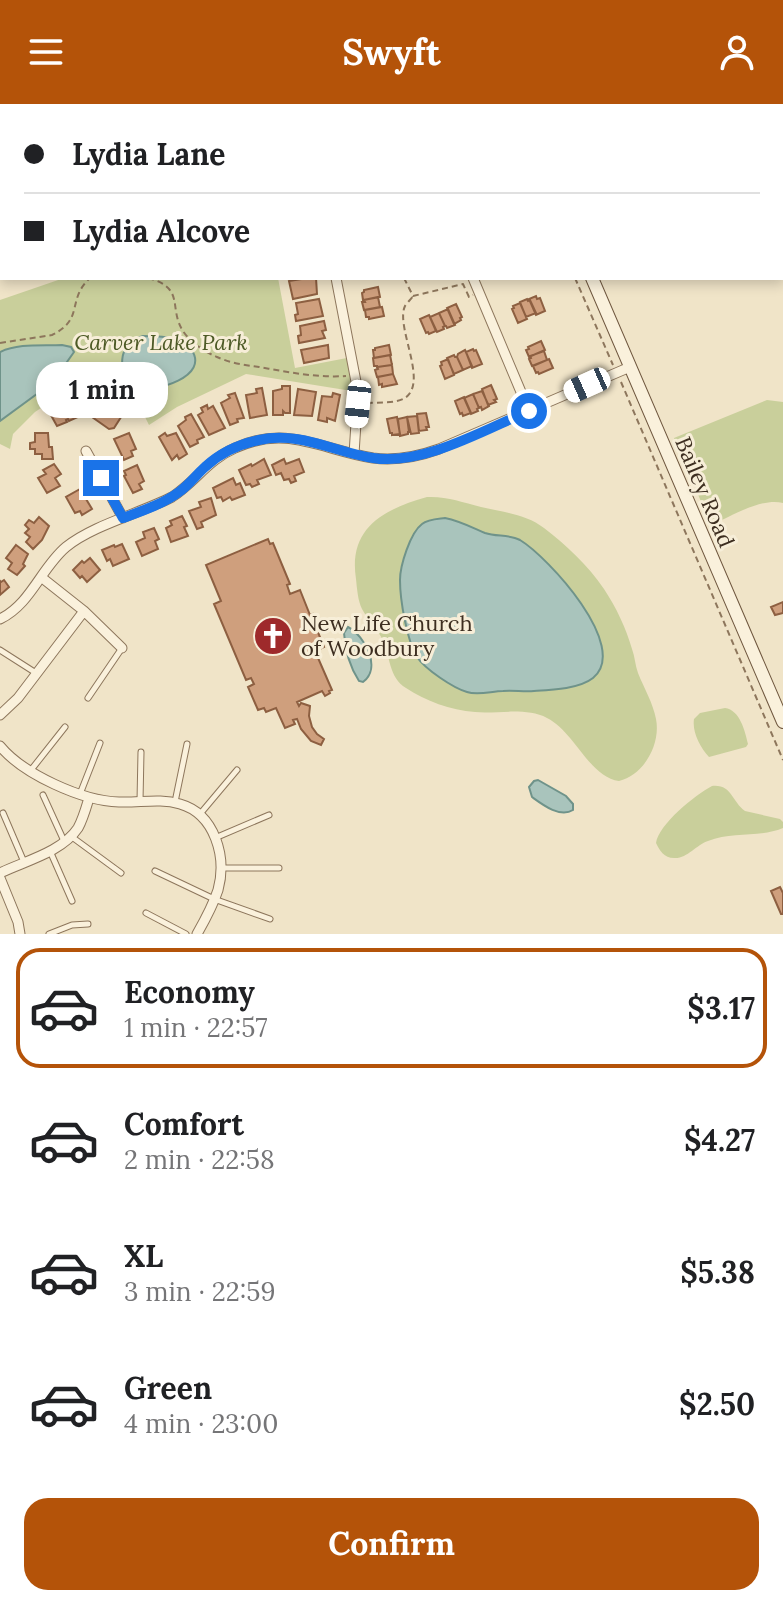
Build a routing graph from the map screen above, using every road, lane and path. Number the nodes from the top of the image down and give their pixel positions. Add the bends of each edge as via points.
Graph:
1 (88, 280) edge
2 (154, 280) edge
3 (336, 280) edge
4 (405, 280) edge
5 (474, 280) edge
6 (576, 280) edge
7 (593, 280) edge
8 (479, 293) junction
9 (413, 296) junction
10 (0, 343) edge
11 (630, 367) junction
12 (617, 373) junction
13 (355, 374) junction
14 (358, 404) junction
15 (529, 411) junction
16 (86, 451) dead end
17 (354, 454) junction
18 (123, 518) junction
19 (41, 577) junction
20 (84, 611) junction
21 (0, 619) edge
22 (122, 648) joint
23 (0, 650) edge
24 (37, 673) junction
25 (88, 698) dead end
26 (0, 715) edge
27 (783, 722) edge
28 (65, 727) dead end
29 (100, 743) dead end
30 (187, 744) dead end
31 (0, 746) edge
32 (141, 752) dead end
33 (783, 760) edge
34 (237, 770) dead end
35 (30, 771) junction
36 (43, 795) dead end
37 (84, 796) junction
38 (140, 802) junction
39 (175, 802) junction
40 (3, 813) dead end
41 (200, 814) junction
42 (269, 815) dead end
43 (215, 838) junction
44 (68, 839) junction
45 (50, 851) junction
46 (24, 862) junction
47 (221, 868) junction
48 (279, 868) dead end
49 (155, 871) dead end
50 (121, 873) dead end
51 (0, 875) edge
52 (2, 890) edge
53 (214, 899) junction
54 (72, 901) dead end
55 (146, 913) dead end
56 (270, 919) dead end
57 (88, 924) dead end
58 (20, 934) edge
59 (49, 934) edge
60 (186, 934) edge
61 (197, 934) edge

1 - 10 path via 78,292 72,320 59,332
2 - 13 path via 170,291 186,335 218,358 302,374
3 - 13 street
4 - 9 path
5 - 8 street
6 - 12 path
7 - 11 main road, Bailey Road
8 - 9 path via 469,297 463,284
8 - 15 street
9 - 14 path via 404,316 413,378 408,397
11 - 12 street
11 - 27 main road, Bailey Road
12 - 15 street
12 - 33 path
13 - 14 street
14 - 17 street
15 - 17 street via 415,457
16 - 18 street
17 - 18 street via 294,438 252,441 213,460 172,497
18 - 19 street via 75,541
19 - 20 street
19 - 21 street via 18,608
20 - 22 street
20 - 24 street
22 - 25 lane
23 - 24 lane
24 - 26 street
28 - 35 lane
29 - 37 lane
30 - 39 lane
31 - 35 street
32 - 38 lane
34 - 41 lane
35 - 37 street
36 - 44 lane
37 - 38 street
37 - 44 street via 80,826
38 - 39 street
39 - 41 street
40 - 46 lane
41 - 43 street
42 - 43 lane
43 - 47 street
44 - 45 street
44 - 50 lane
45 - 46 street
45 - 54 lane
46 - 51 street
47 - 48 lane
47 - 53 street
49 - 53 lane
51 - 52 street
52 - 58 street
53 - 56 lane
53 - 61 street
55 - 60 lane
57 - 59 lane

